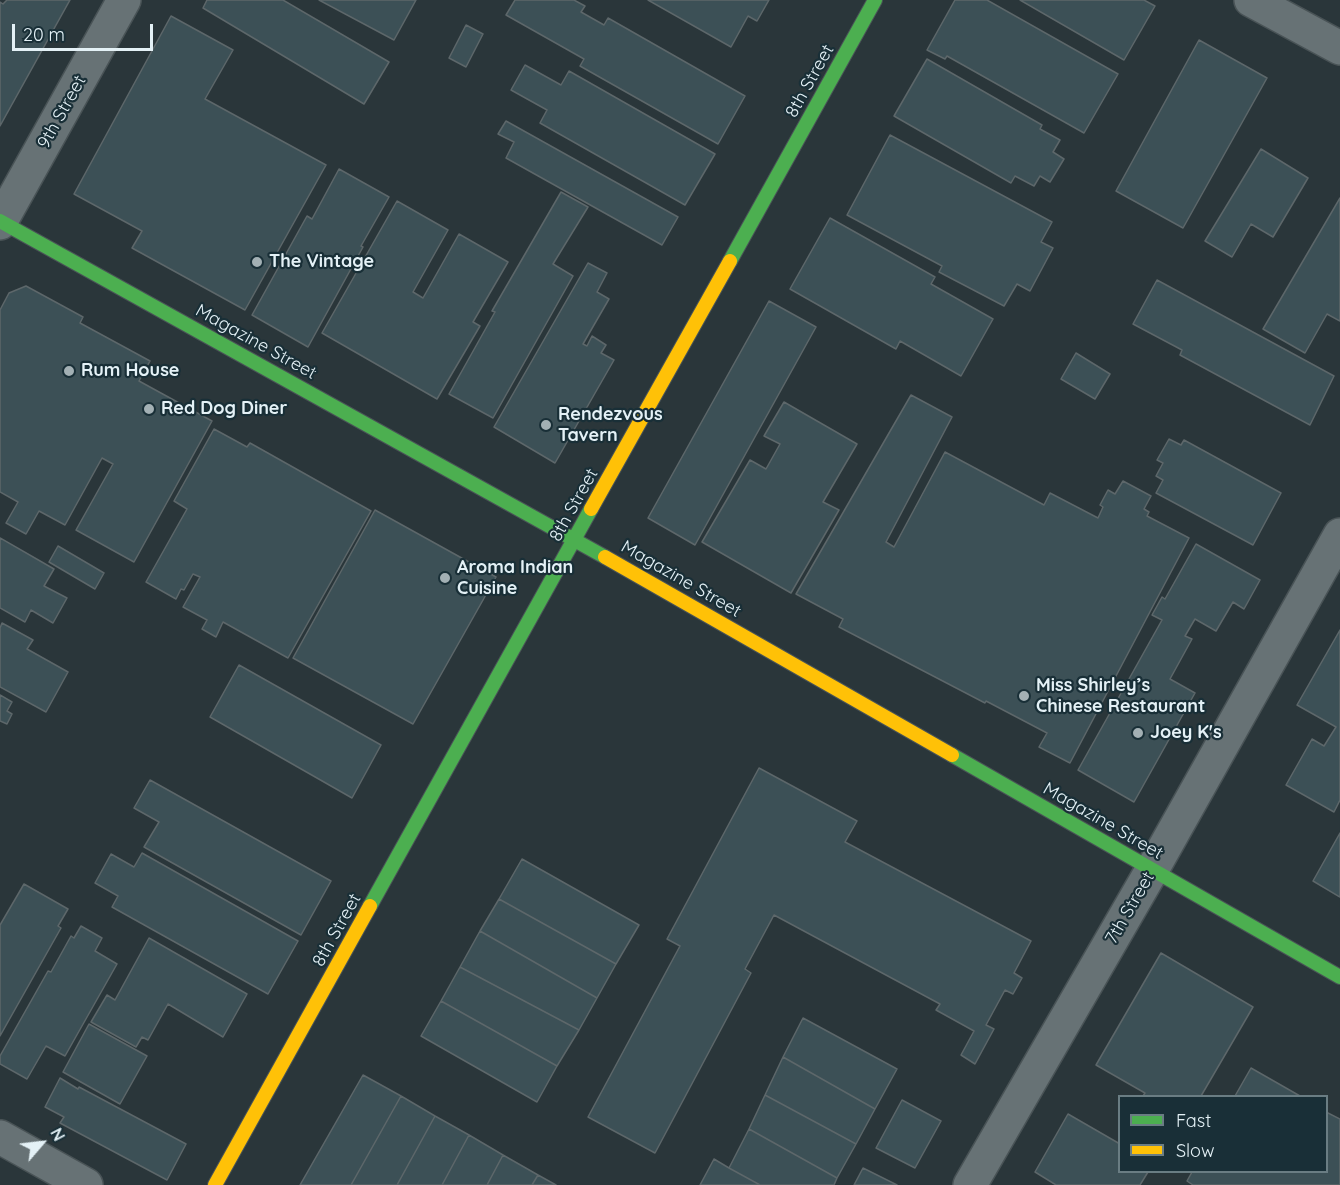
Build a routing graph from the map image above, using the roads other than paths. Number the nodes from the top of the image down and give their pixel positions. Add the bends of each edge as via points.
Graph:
1 (124, 0) edge
2 (875, 0) edge
3 (1251, 0) edge
4 (1340, 48) edge
5 (0, 222) edge
6 (1340, 536) edge
7 (576, 540) junction
8 (1152, 870) junction
9 (1340, 976) edge
10 (0, 1137) edge
11 (86, 1185) edge
12 (216, 1185) edge
13 (970, 1185) edge

1 - 5 street, 9th Street
2 - 7 street, 8th Street
3 - 4 street
5 - 7 street, Magazine Street
6 - 8 street, 7th Street
7 - 8 street, Magazine Street
7 - 12 street, 8th Street
8 - 9 street, Magazine Street
8 - 13 street, 7th Street
10 - 11 street

